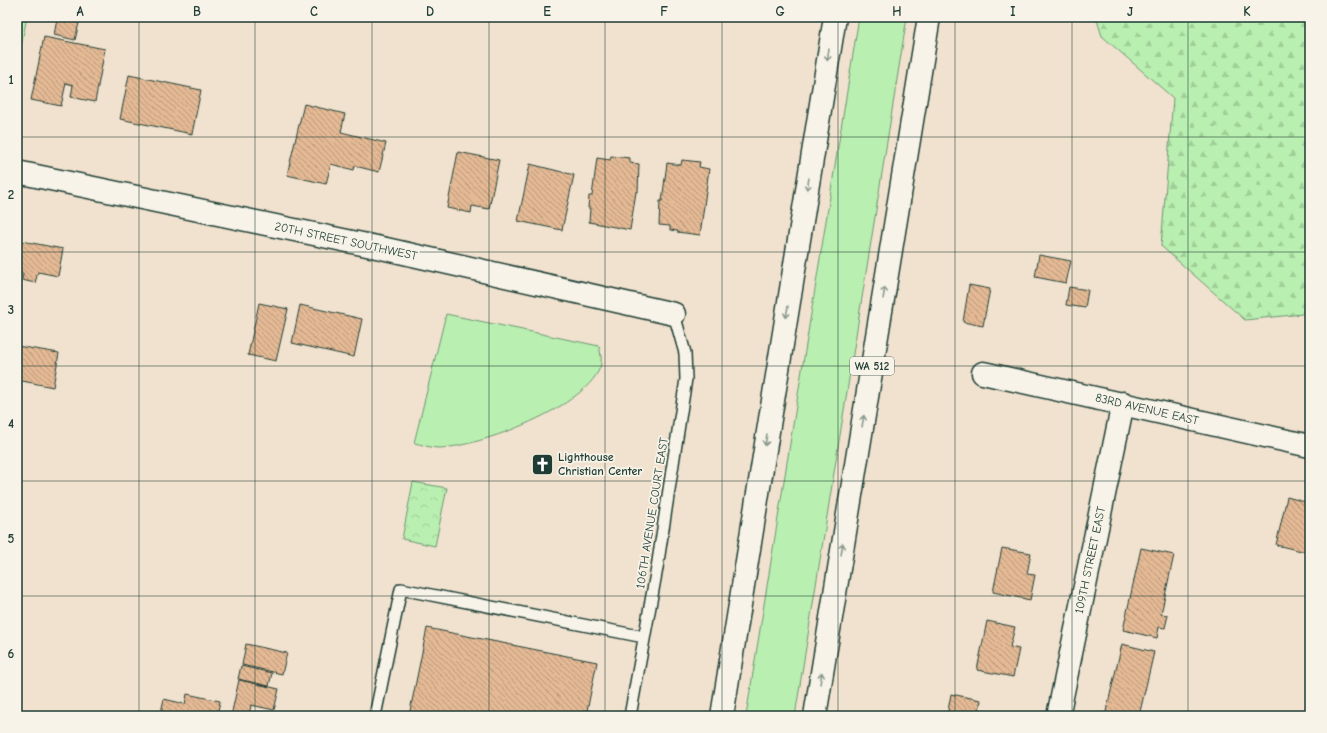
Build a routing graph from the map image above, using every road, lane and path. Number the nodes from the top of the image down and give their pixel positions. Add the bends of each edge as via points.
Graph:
1 (835, 17) edge
2 (929, 17) edge
3 (17, 172) edge
4 (674, 314) joint
5 (983, 373) dead end
6 (1123, 403) junction
7 (1310, 446) edge
8 (644, 637) junction
9 (375, 716) edge
10 (630, 716) edge
11 (722, 716) edge
12 (815, 716) edge
13 (1058, 716) edge

1 -> 11 main road
12 -> 2 main road, WA 512
3 - 4 main road, 20TH STREET SOUTHWEST via 386,249
4 - 8 lane, 106TH AVENUE COURT EAST via 685,353 686,379
5 - 6 main road, 83RD AVENUE EAST
6 - 7 main road, 83RD AVENUE EAST
6 - 13 main road, 109TH STREET EAST
8 - 9 lane via 401,589
8 - 10 lane, 106TH AVENUE COURT EAST

